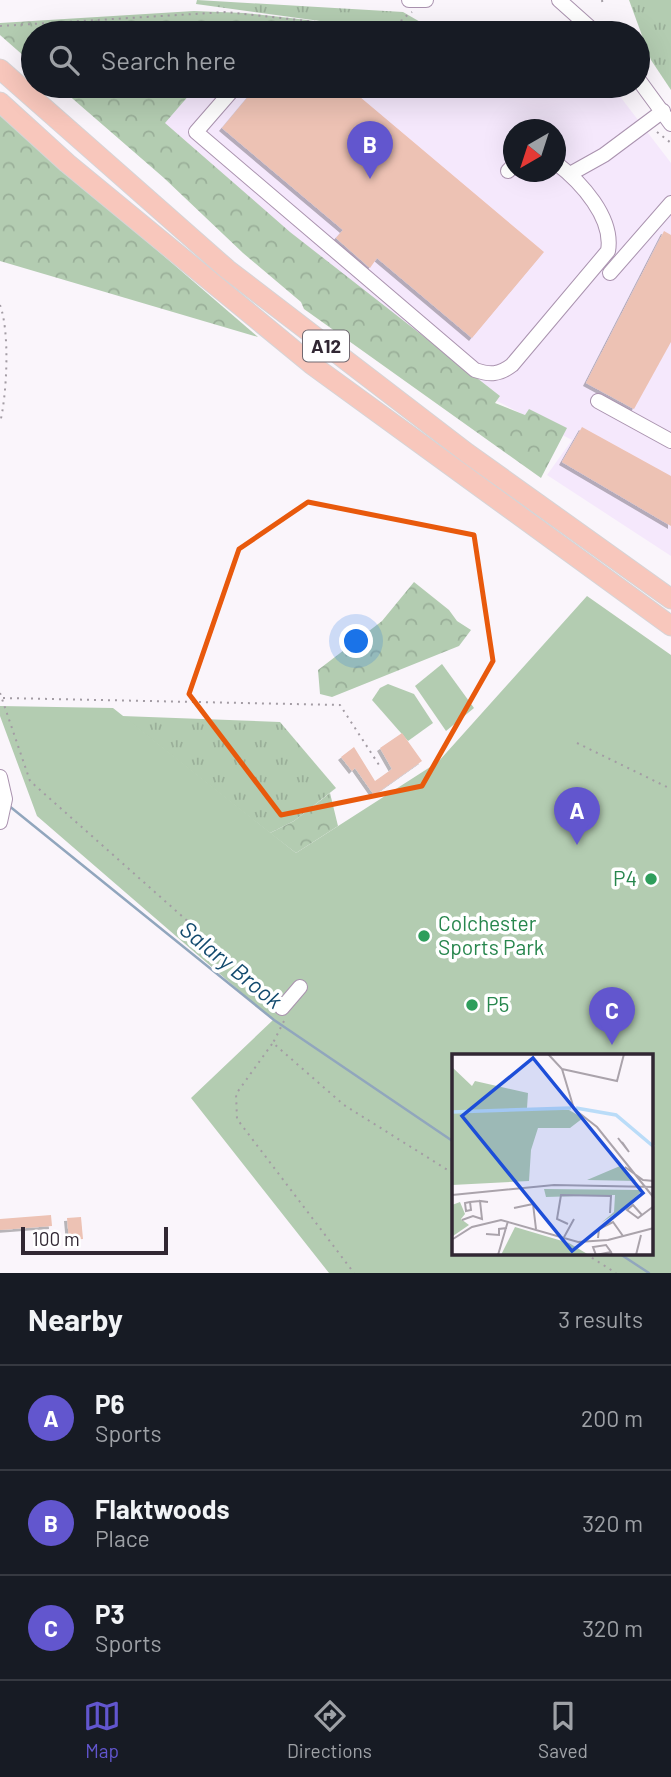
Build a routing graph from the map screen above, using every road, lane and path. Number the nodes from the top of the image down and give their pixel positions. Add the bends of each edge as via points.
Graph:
1 (559, 0) edge
2 (602, 0) edge
3 (417, 1) edge
4 (603, 6) dead end
5 (81, 21) edge
6 (308, 21) edge
7 (401, 21) edge
8 (583, 21) edge
9 (21, 25) edge
10 (0, 26) edge
11 (0, 69) edge
12 (21, 87) edge
13 (650, 95) edge
14 (33, 98) edge
15 (226, 98) edge
16 (0, 102) edge
17 (667, 117) edge
18 (566, 171) edge
19 (570, 174) junction
20 (671, 203) edge
21 (610, 274) dead end
22 (0, 305) edge
23 (598, 401) dead end
24 (0, 422) edge
25 (671, 441) edge
26 (671, 599) edge
27 (671, 626) edge
28 (0, 693) edge
29 (2, 698) junction
30 (577, 743) dead end
31 (381, 768) dead end
32 (0, 777) edge
33 (671, 789) edge
34 (0, 822) edge
35 (300, 987) dead end
36 (283, 1014) junction
37 (273, 1043) junction
38 (452, 1173) edge
39 (589, 1256) edge
40 (354, 1273) edge
41 (616, 1273) edge

1 - 8 street
2 - 4 path
3 - 7 path via 414,11
5 - 6 path via 226,12
9 - 10 path
11 - 12 highway, A12
13 - 17 street
14 - 26 highway, A12 via 249,286 467,453
15 - 19 street via 196,132 484,373 503,372 512,365 608,251 611,236 605,221
16 - 27 highway, A12 via 311,364
17 - 19 street
18 - 19 street
20 - 21 street
22 - 24 path via 5,331
23 - 25 street
28 - 29 path
29 - 31 path via 340,705
29 - 36 path via 30,781
30 - 33 path
32 - 34 street via 5,799
35 - 36 street
36 - 37 path
37 - 38 path via 344,1105
37 - 40 path via 236,1094 237,1119
39 - 41 path

